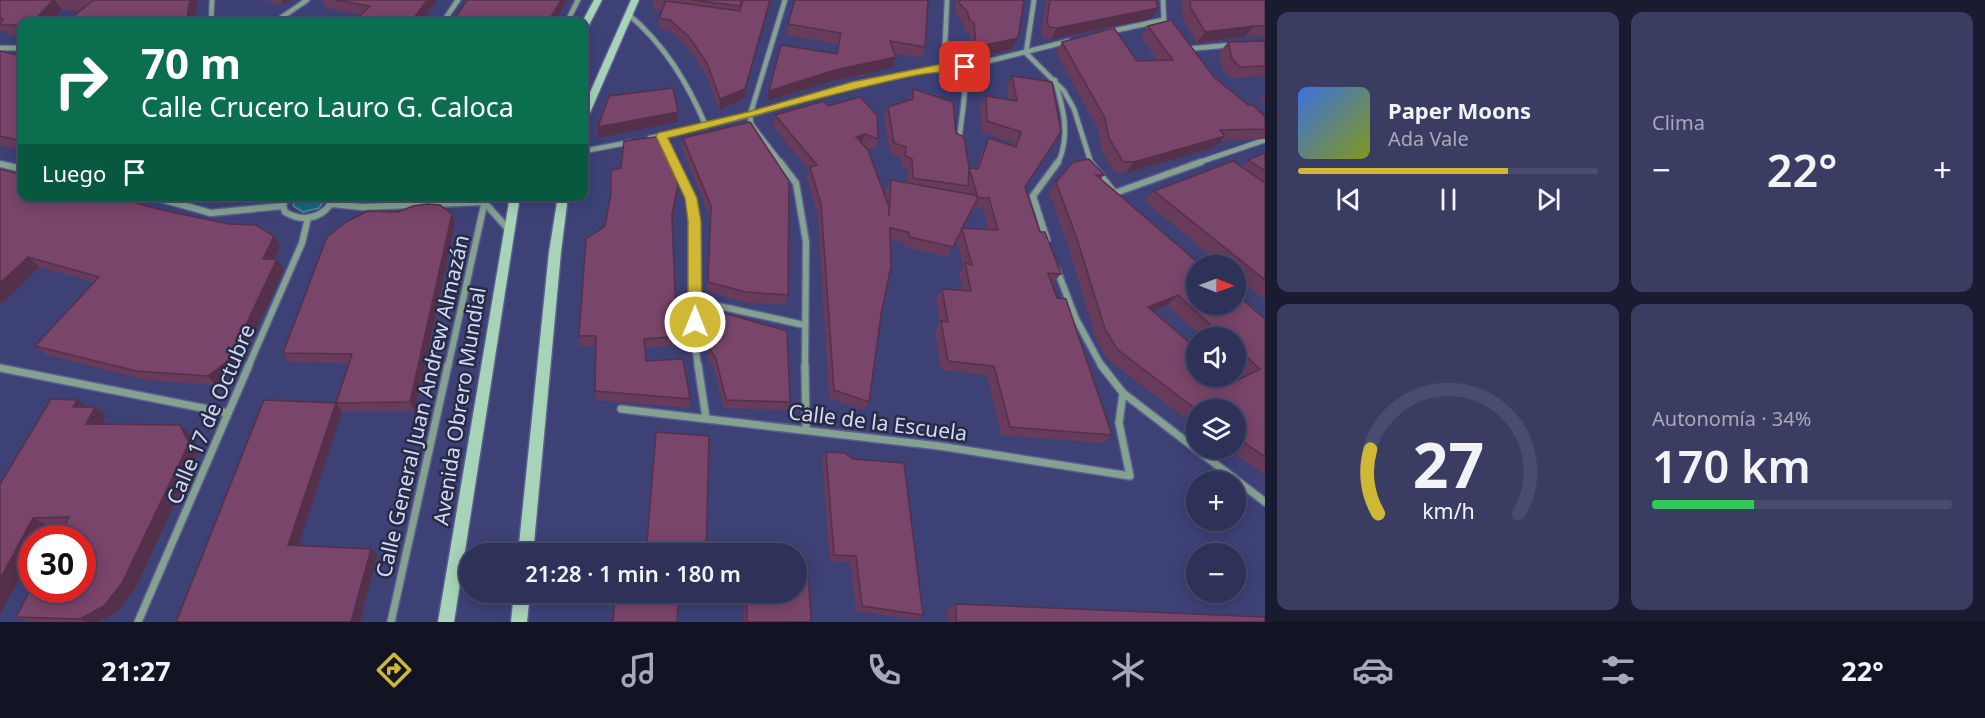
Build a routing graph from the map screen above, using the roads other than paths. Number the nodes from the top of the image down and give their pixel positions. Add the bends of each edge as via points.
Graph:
1 (212, 0) edge
2 (307, 0) edge
3 (458, 0) edge
4 (578, 0) edge
5 (598, 0) edge
6 (634, 0) edge
7 (785, 0) edge
8 (947, 0) edge
9 (1034, 0) edge
10 (1163, 0) edge
11 (628, 14) junction
12 (211, 18) edge
13 (281, 18) edge
14 (446, 18) edge
15 (569, 18) edge
16 (588, 19) edge
17 (1163, 20) junction
18 (1170, 28) edge
19 (1096, 35) edge
20 (1074, 39) edge
21 (1181, 42) edge
22 (945, 44) dead end
23 (1240, 45) edge
24 (0, 48) edge
25 (18, 48) edge
26 (1186, 49) junction
27 (1026, 53) junction
28 (1191, 56) edge
29 (965, 67) junction
30 (1055, 80) junction
31 (588, 106) edge
32 (750, 115) junction
33 (706, 126) junction
34 (662, 136) junction
35 (1265, 140) edge
36 (588, 150) edge
37 (958, 154) edge
38 (1210, 159) junction
39 (0, 164) edge
40 (1220, 165) edge
41 (18, 168) edge
42 (1115, 193) junction
43 (1122, 199) edge
44 (168, 201) edge
45 (284, 201) edge
46 (333, 201) edge
47 (454, 201) edge
48 (485, 201) edge
49 (487, 201) edge
50 (514, 201) edge
51 (562, 201) edge
52 (332, 204) junction
53 (283, 206) junction
54 (308, 218) junction
55 (509, 230) junction
56 (1049, 246) edge
57 (1057, 268) edge
58 (696, 301) junction
59 (804, 325) junction
60 (0, 368) edge
61 (1123, 393) junction
62 (621, 409) dead end
63 (228, 413) junction
64 (705, 418) junction
65 (806, 429) junction
66 (1265, 502) edge
67 (526, 543) edge
68 (521, 603) edge
69 (138, 622) edge
70 (391, 622) edge
71 (446, 622) edge
72 (519, 622) edge

1 - 12 street
2 - 13 street
3 - 14 street
4 - 15 street
5 - 16 main road
6 - 11 main road
7 - 32 street
8 - 22 street
9 - 27 street
10 - 17 street
11 - 31 main road
11 - 33 street via 663,45 692,92
17 - 18 street
17 - 19 street
20 - 27 street
21 - 26 street
23 - 26 street
24 - 25 street
26 - 28 street
27 - 29 street
27 - 30 street
29 - 32 street via 942,67 852,85
29 - 37 street via 967,90
30 - 42 street via 1074,108 1090,162
30 - 56 street via 1066,136 1063,156 1034,196
32 - 33 street
32 - 59 street via 751,124 796,183 806,242
33 - 34 street
34 - 36 street
34 - 58 street via 691,198
35 - 38 street
38 - 40 street
38 - 42 street
39 - 41 street
42 - 43 street
44 - 53 street via 211,213
45 - 53 street
46 - 52 street
47 - 52 street via 362,207
48 - 70 street, Calle General Juan Andrew Almazán
49 - 55 street
50 - 55 main road, Avenida Obrero Mundial
51 - 67 main road
52 - 54 street via 321,214
53 - 54 street via 290,216
54 - 63 street, Calle 17 de Octubre via 302,243
55 - 71 main road, Avenida Obrero Mundial
57 - 61 street via 1085,340 1104,374
58 - 59 street
58 - 64 street via 695,344
59 - 65 street
60 - 63 street
61 - 65 street, Calle de la Escuela via 1119,423 1130,476
61 - 66 street
62 - 64 street, Calle de la Escuela
63 - 69 street, Calle 17 de Octubre
64 - 65 street, Calle de la Escuela
68 - 72 main road

